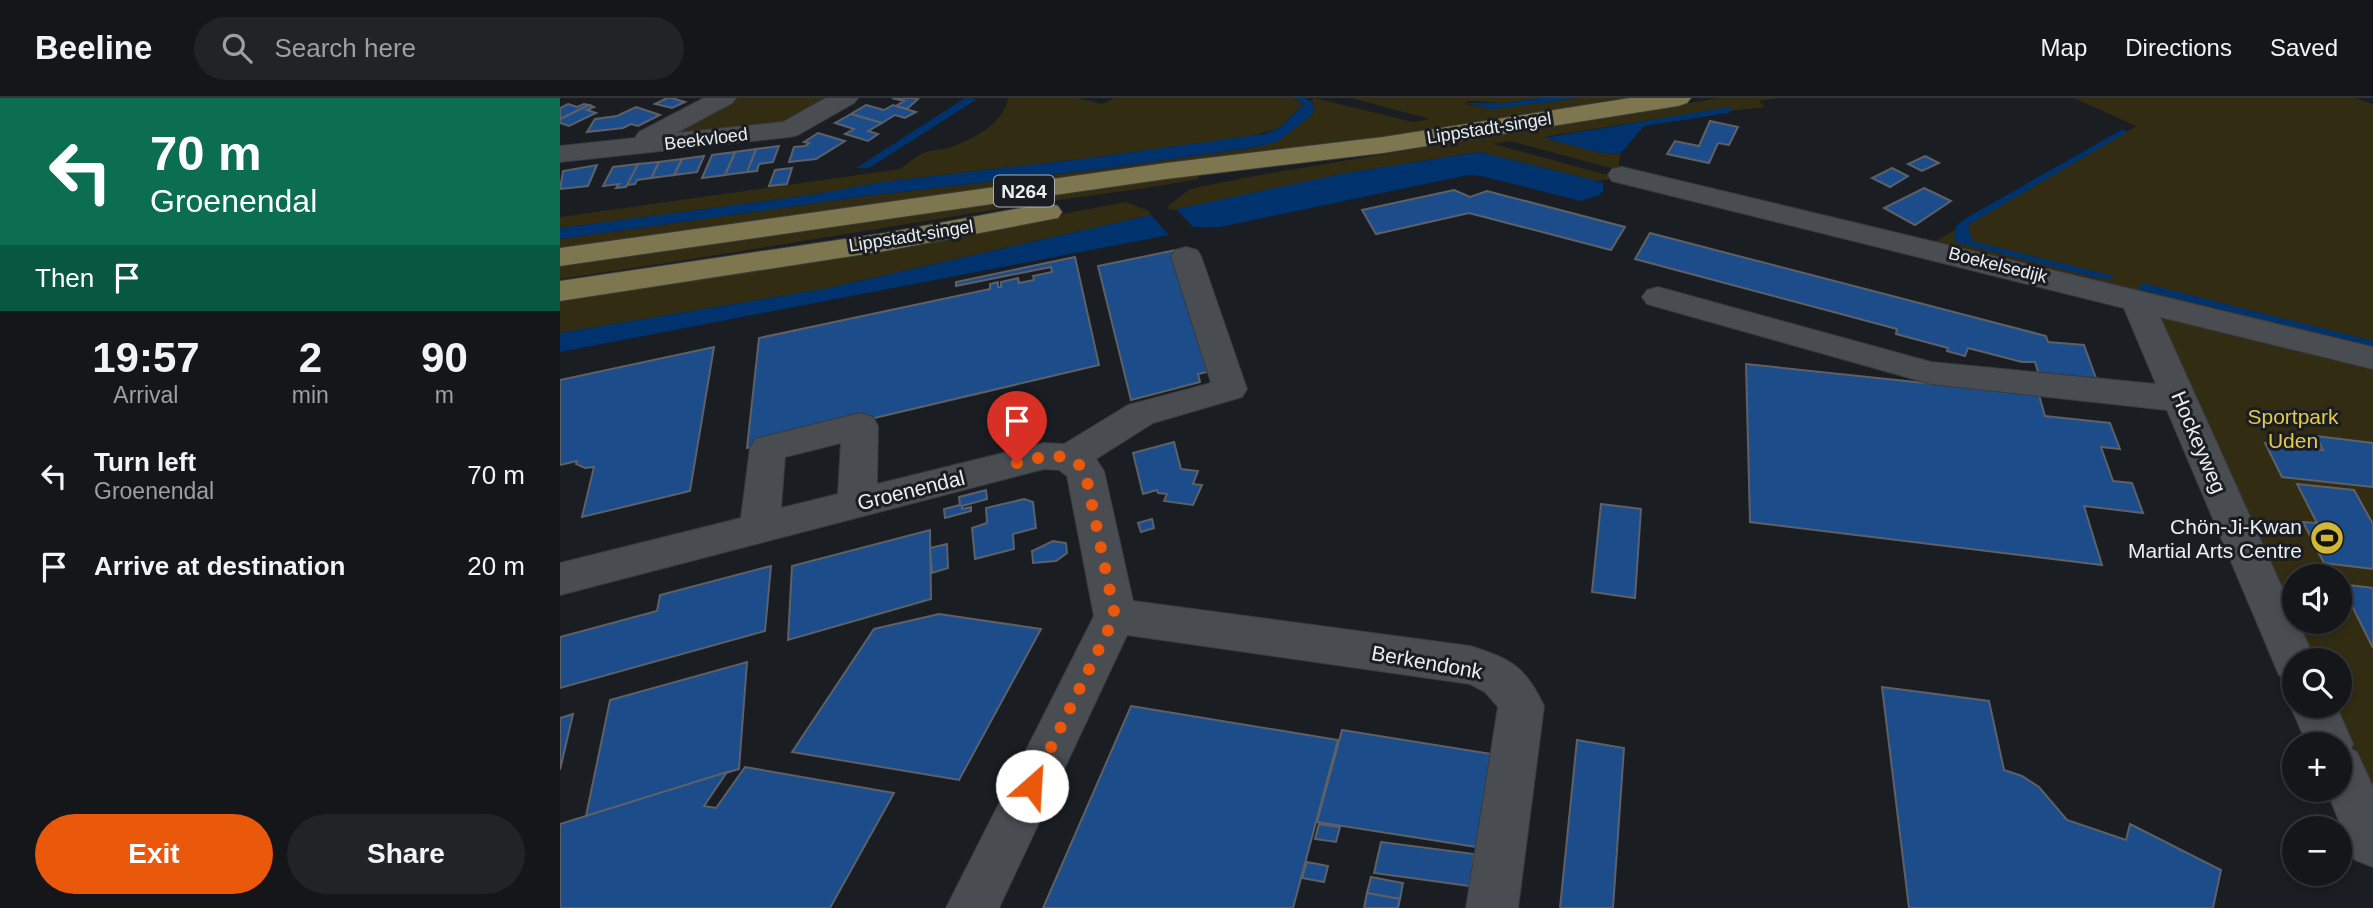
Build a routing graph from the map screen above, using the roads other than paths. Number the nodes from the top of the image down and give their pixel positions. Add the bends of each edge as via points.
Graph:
1 (723, 98) edge
2 (845, 98) edge
3 (1678, 98) edge
4 (1383, 145) junction
5 (629, 148) junction
6 (560, 154) edge
7 (1622, 175) dead end
8 (1186, 256) dead end
9 (560, 257) edge
10 (560, 291) edge
11 (1658, 297) dead end
12 (2137, 300) junction
13 (2373, 358) edge
14 (2180, 399) junction
15 (1070, 458) junction
16 (857, 504) junction
17 (759, 527) junction
18 (560, 579) edge
19 (1115, 616) junction
20 (2288, 648) edge
21 (2352, 794) edge
22 (2373, 843) edge
23 (972, 908) edge
24 (1492, 908) edge

1 - 5 street
2 - 5 street, Beekvloed via 789,129
3 - 4 main road, Lippstadt-singel / N264
4 - 9 main road, Lippstadt-singel / N264
4 - 10 main road, Lippstadt-singel / N264 via 977,226
5 - 6 street, Beekvloed
7 - 12 street, Boekelsedijk
8 - 15 street via 1230,389 1142,414
11 - 14 street via 1931,373
12 - 13 street, Boekelsedijk
12 - 14 street, Hockeyweg
14 - 20 street, Hockeyweg
15 - 16 street, Groenendal via 1044,456
15 - 19 street via 1085,471
16 - 17 street, Groenendal
16 - 17 street via 860,426 768,448
17 - 18 street, Groenendal
19 - 23 street
19 - 24 street, Berkendonk via 1470,665 1511,685 1521,706
21 - 22 street

